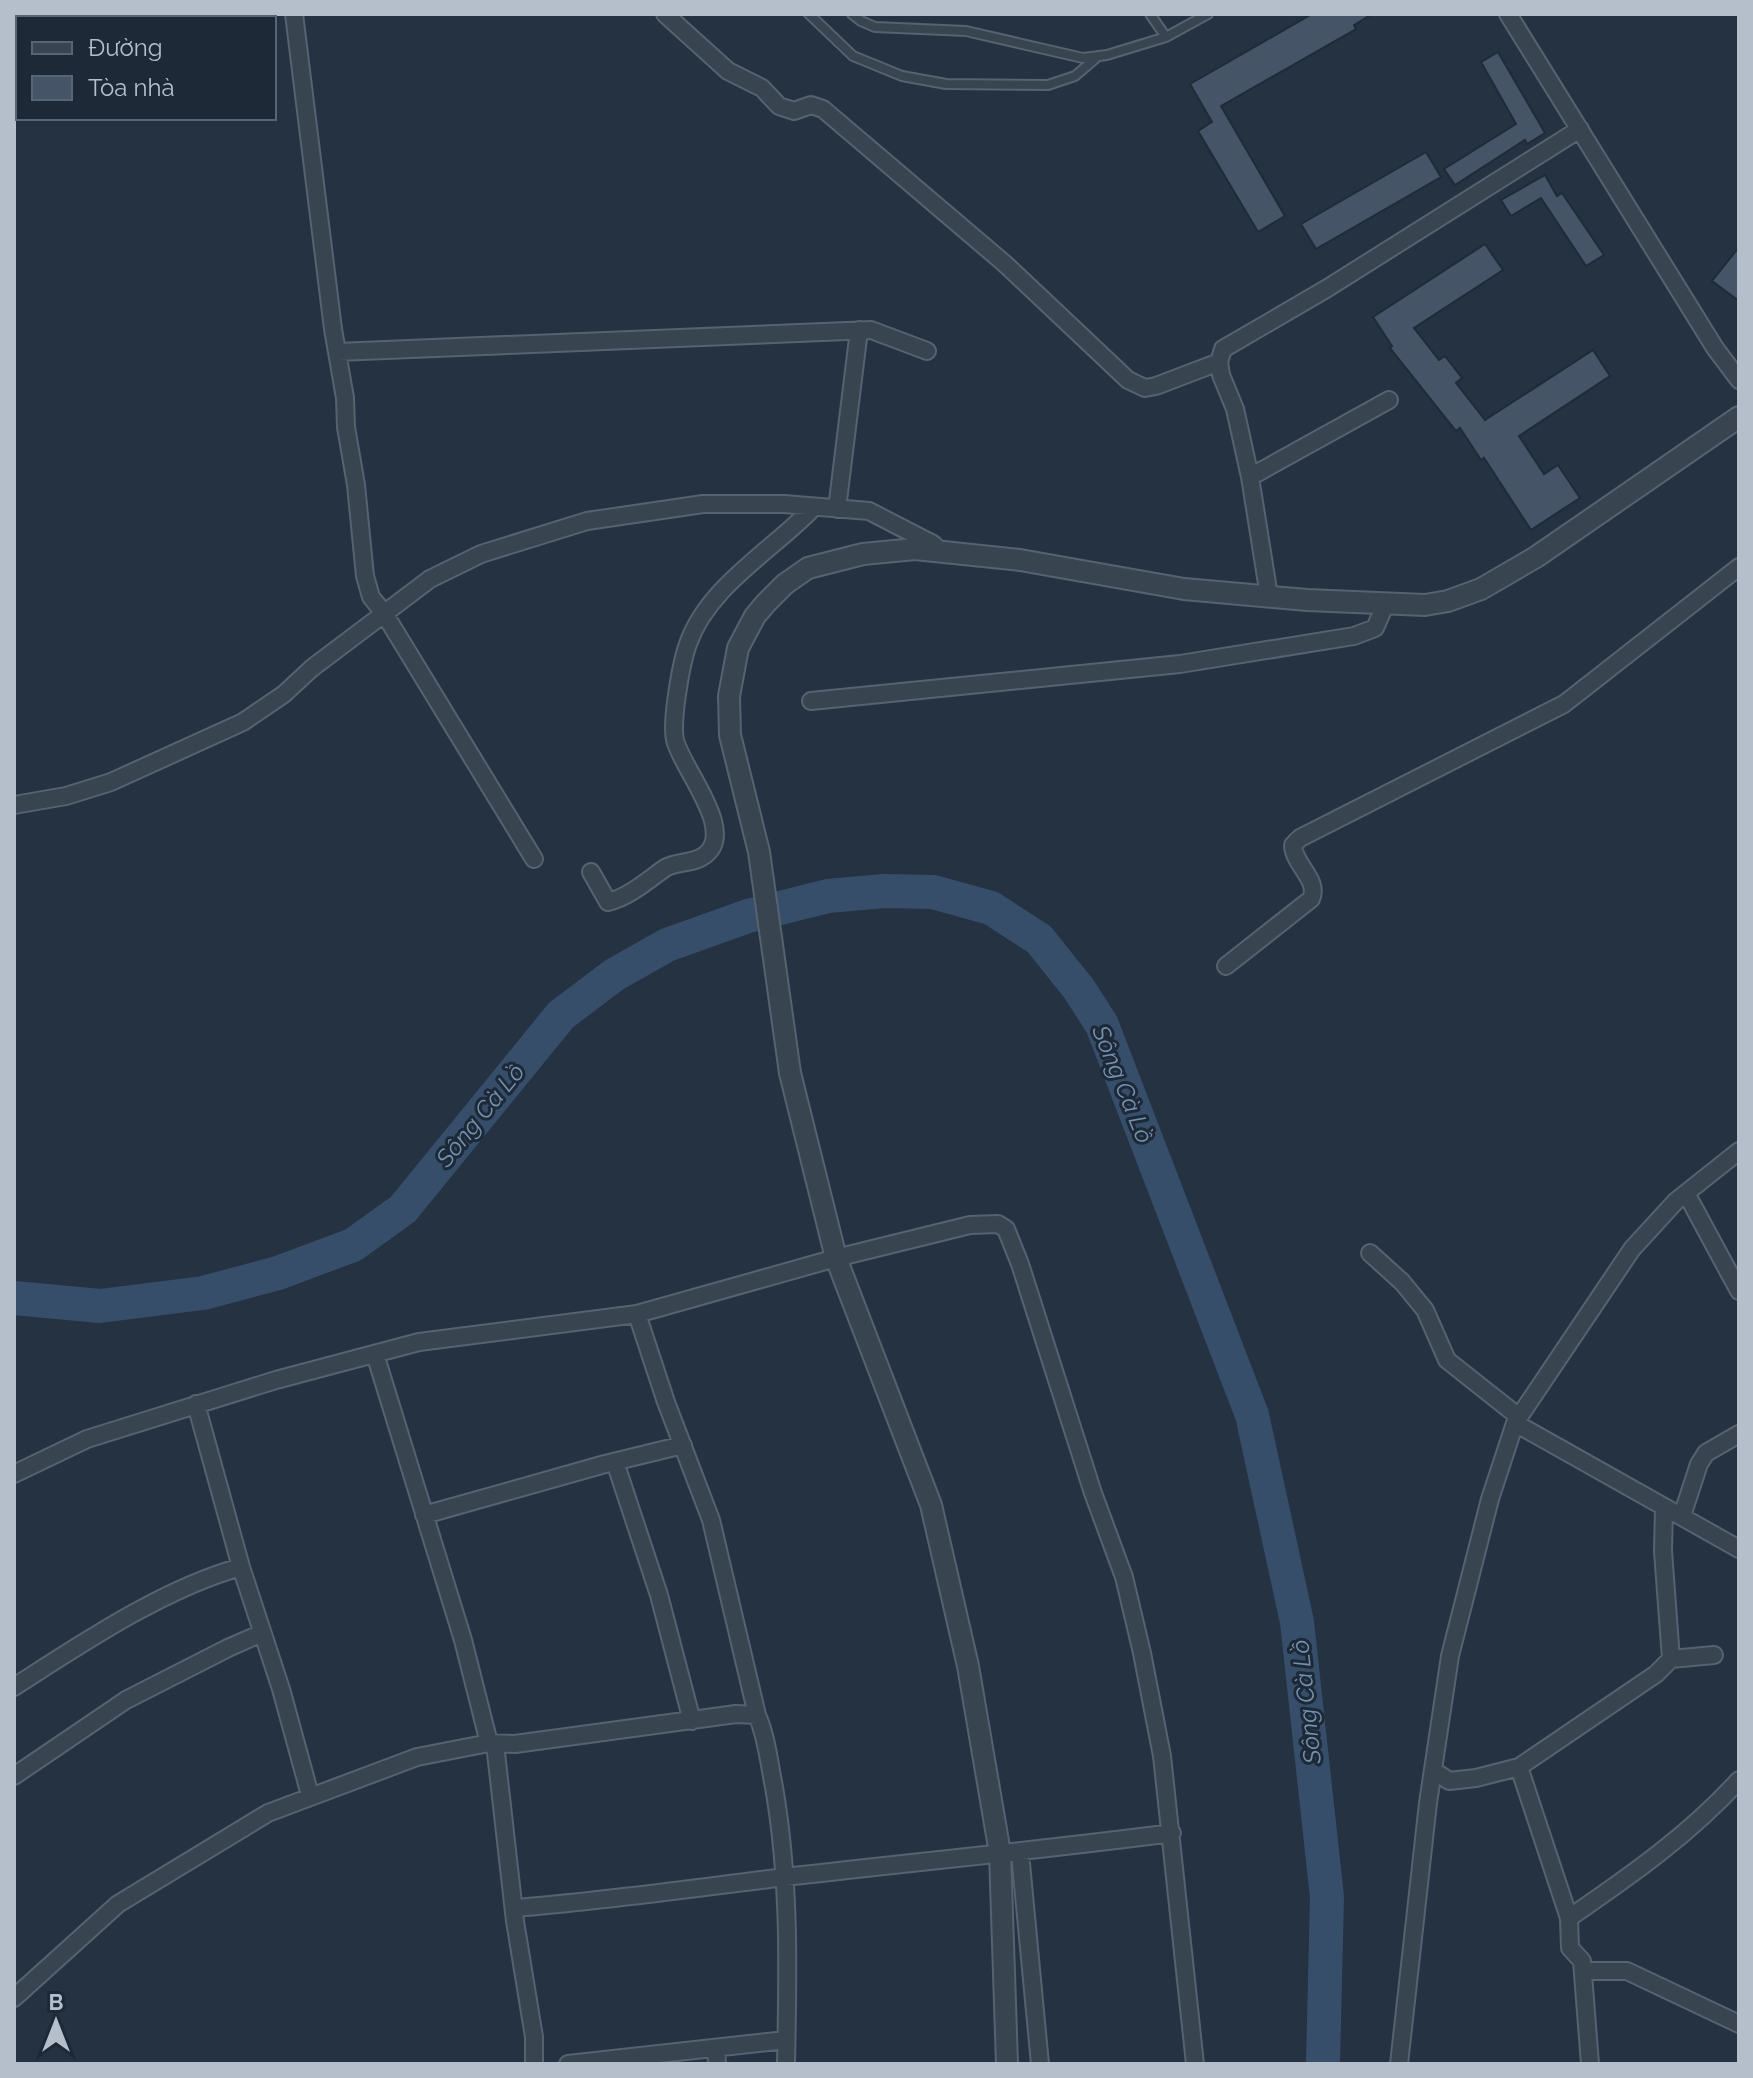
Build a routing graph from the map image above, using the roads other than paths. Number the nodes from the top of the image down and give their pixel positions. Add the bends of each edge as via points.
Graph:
1 (294, 14) edge
2 (665, 14) edge
3 (809, 14) edge
4 (852, 14) edge
5 (1150, 14) edge
6 (1208, 14) edge
7 (1508, 14) edge
8 (1166, 37) junction
9 (1096, 57) junction
10 (1580, 129) junction
11 (859, 330) junction
12 (927, 351) dead end
13 (337, 352) junction
14 (1219, 362) junction
15 (1739, 380) edge
16 (1389, 400) dead end
17 (1739, 417) edge
18 (1250, 477) junction
19 (814, 507) junction
20 (837, 509) junction
21 (940, 551) junction
22 (1739, 567) edge
23 (1269, 596) junction
24 (1386, 603) junction
25 (384, 613) junction
26 (811, 701) dead end
27 (14, 805) edge
28 (534, 859) dead end
29 (591, 872) dead end
30 (1226, 966) dead end
31 (1739, 1151) edge
32 (1686, 1193) junction
33 (1370, 1253) dead end
34 (836, 1258) junction
35 (1739, 1291) edge
36 (637, 1314) junction
37 (375, 1354) junction
38 (196, 1404) junction
39 (1517, 1420) junction
40 (1739, 1434) edge
41 (683, 1445) junction
42 (615, 1462) junction
43 (14, 1474) edge
44 (1664, 1507) junction
45 (424, 1515) junction
46 (1682, 1516) junction
47 (1739, 1549) edge
48 (241, 1567) junction
49 (262, 1633) junction
50 (1714, 1655) dead end
51 (1671, 1659) junction
52 (14, 1687) edge
53 (757, 1715) junction
54 (692, 1721) junction
55 (492, 1743) junction
56 (1519, 1767) junction
57 (1433, 1770) junction
58 (14, 1776) edge
59 (1739, 1780) edge
60 (310, 1795) junction
61 (1172, 1833) junction
62 (1010, 1853) junction
63 (784, 1878) junction
64 (514, 1908) junction
65 (1569, 1918) junction
66 (1583, 1971) junction
67 (17, 1989) edge
68 (1739, 2024) edge
69 (786, 2040) junction
70 (717, 2056) edge
71 (534, 2064) edge
72 (568, 2064) edge
73 (786, 2064) edge
74 (1007, 2064) edge
75 (1040, 2064) edge
76 (1195, 2064) edge
77 (1399, 2064) edge
78 (1590, 2064) edge

1 - 13 street
2 - 14 street via 728,71 762,88 779,106 823,109 1004,263 1128,380 1145,388 1156,386
3 - 9 lane via 853,56 902,76 946,84 1048,85 1075,76
4 - 9 lane via 875,27 966,31 1068,56
5 - 8 lane
6 - 8 lane
7 - 10 street
8 - 9 lane
10 - 14 street via 1223,349
10 - 15 street
11 - 12 street
11 - 13 street
11 - 20 street
13 - 25 street via 365,576 371,597
14 - 18 street
16 - 18 street
17 - 24 street via 1481,589 1425,605
18 - 23 street
19 - 20 street
19 - 25 street via 703,504 587,521 481,554 430,579
19 - 29 street via 736,576 698,622 687,645 675,740 716,826 714,843 705,856 668,865 608,902
20 - 21 street via 869,511
21 - 23 street via 1184,589
21 - 34 street via 863,554 808,568 755,616 738,648 729,696 730,735 759,852 790,1073
22 - 30 street via 1564,704 1300,838 1293,853 1313,886 1311,899
23 - 24 street
24 - 26 street via 1375,628 1354,636 1180,664
25 - 27 street via 243,722 111,782
25 - 28 street
31 - 32 street
32 - 35 street
32 - 39 street via 1632,1249
33 - 39 street via 1425,1310 1447,1360
34 - 36 street
34 - 61 street via 970,1225 998,1224 1006,1229 1124,1577 1162,1756
34 - 62 street via 931,1505
36 - 37 street via 419,1342
36 - 41 street
37 - 38 street
37 - 45 street
38 - 43 street via 87,1439
38 - 48 street
39 - 44 street
39 - 57 street via 1490,1499 1450,1656
40 - 46 street via 1706,1453
41 - 42 street
41 - 53 street via 711,1520
42 - 45 street
42 - 54 street via 659,1595
44 - 46 street
44 - 51 street
45 - 55 street
46 - 47 street
48 - 49 street
48 - 52 street via 211,1575 98,1633
49 - 58 street via 126,1700
49 - 60 street
50 - 51 street
51 - 56 street
53 - 54 street
53 - 63 street via 779,1816
54 - 55 street
55 - 60 street via 417,1757
55 - 64 street
56 - 57 street via 1449,1781
56 - 65 street
57 - 77 street
59 - 65 street via 1663,1852
60 - 67 street via 268,1813 118,1904
61 - 62 street
61 - 76 street
62 - 63 street
62 - 74 street
62 - 75 street
63 - 64 street
63 - 69 street via 789,1940
64 - 71 street
65 - 66 street via 1570,1948 1582,1961
66 - 68 street via 1627,1971
66 - 78 street
69 - 70 street
69 - 73 street
70 - 72 street

